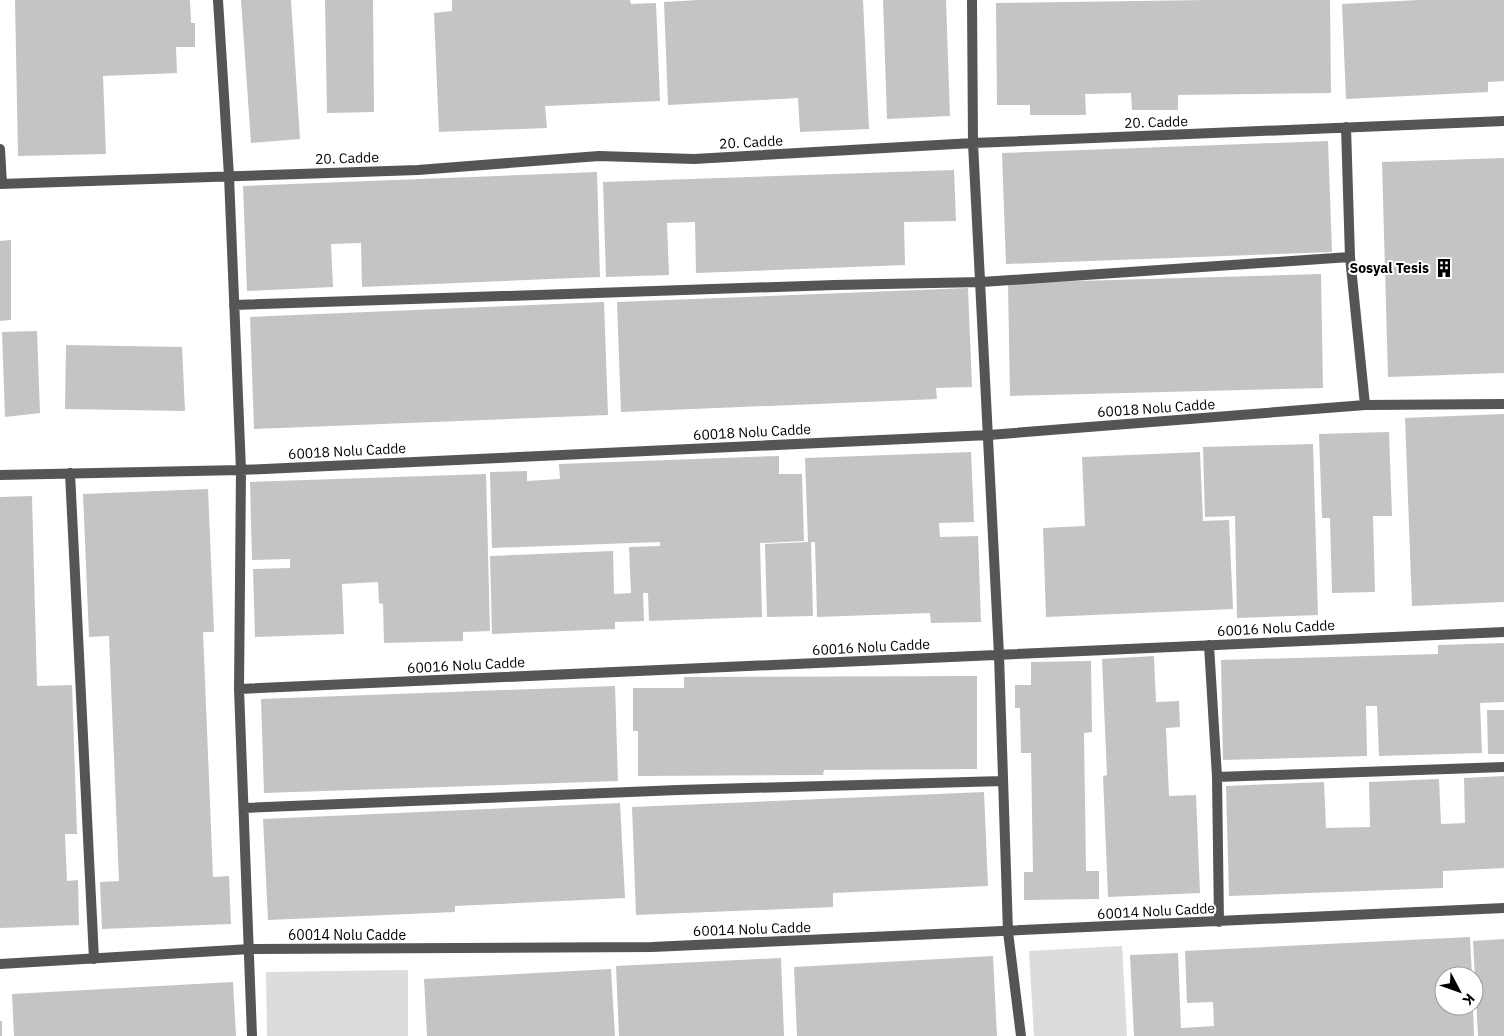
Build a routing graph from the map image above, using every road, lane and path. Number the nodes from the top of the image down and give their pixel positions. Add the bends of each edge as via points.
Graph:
1 (218, 0) edge
2 (972, 0) edge
3 (1504, 121) edge
4 (1346, 127) junction
5 (974, 143) junction
6 (0, 149) edge
7 (229, 176) junction
8 (1, 184) edge
9 (1350, 257) junction
10 (982, 282) junction
11 (234, 305) junction
12 (1504, 404) edge
13 (1365, 405) junction
14 (989, 435) junction
15 (241, 470) junction
16 (70, 474) junction
17 (0, 475) edge
18 (1504, 632) edge
19 (1209, 645) junction
20 (999, 655) junction
21 (239, 689) junction
22 (1504, 767) edge
23 (1216, 777) junction
24 (1003, 781) junction
25 (244, 808) junction
26 (1504, 908) edge
27 (1218, 922) junction
28 (1008, 932) junction
29 (250, 950) junction
30 (94, 959) junction
31 (0, 964) edge
32 (252, 1036) edge
33 (1021, 1036) edge

1 - 7 street
2 - 5 street
3 - 4 street, 20. Cadde
4 - 5 street, 20. Cadde
4 - 9 street
5 - 7 street, 20. Cadde via 694,159 599,156 418,170
5 - 10 street
6 - 8 street
7 - 8 street, 20. Cadde
7 - 11 street
9 - 10 street
9 - 13 street
10 - 11 street
10 - 14 street
11 - 15 street
12 - 13 street, 60018 Nolu Cadde
13 - 14 street, 60018 Nolu Cadde
14 - 15 street, 60018 Nolu Cadde
14 - 20 street
15 - 16 street, 60018 Nolu Cadde
15 - 21 street
16 - 17 street, 60018 Nolu Cadde
16 - 30 street
18 - 19 street, 60016 Nolu Cadde
19 - 20 street, 60016 Nolu Cadde
19 - 23 street
20 - 21 street, 60016 Nolu Cadde
20 - 24 street
21 - 25 street
22 - 23 street
23 - 27 street
24 - 25 street via 678,790
24 - 28 street
25 - 29 street
26 - 27 street, 60014 Nolu Cadde
27 - 28 street, 60014 Nolu Cadde
28 - 29 street, 60014 Nolu Cadde via 652,948
28 - 33 street
29 - 30 street, 60014 Nolu Cadde
29 - 32 street
30 - 31 street, 60014 Nolu Cadde

